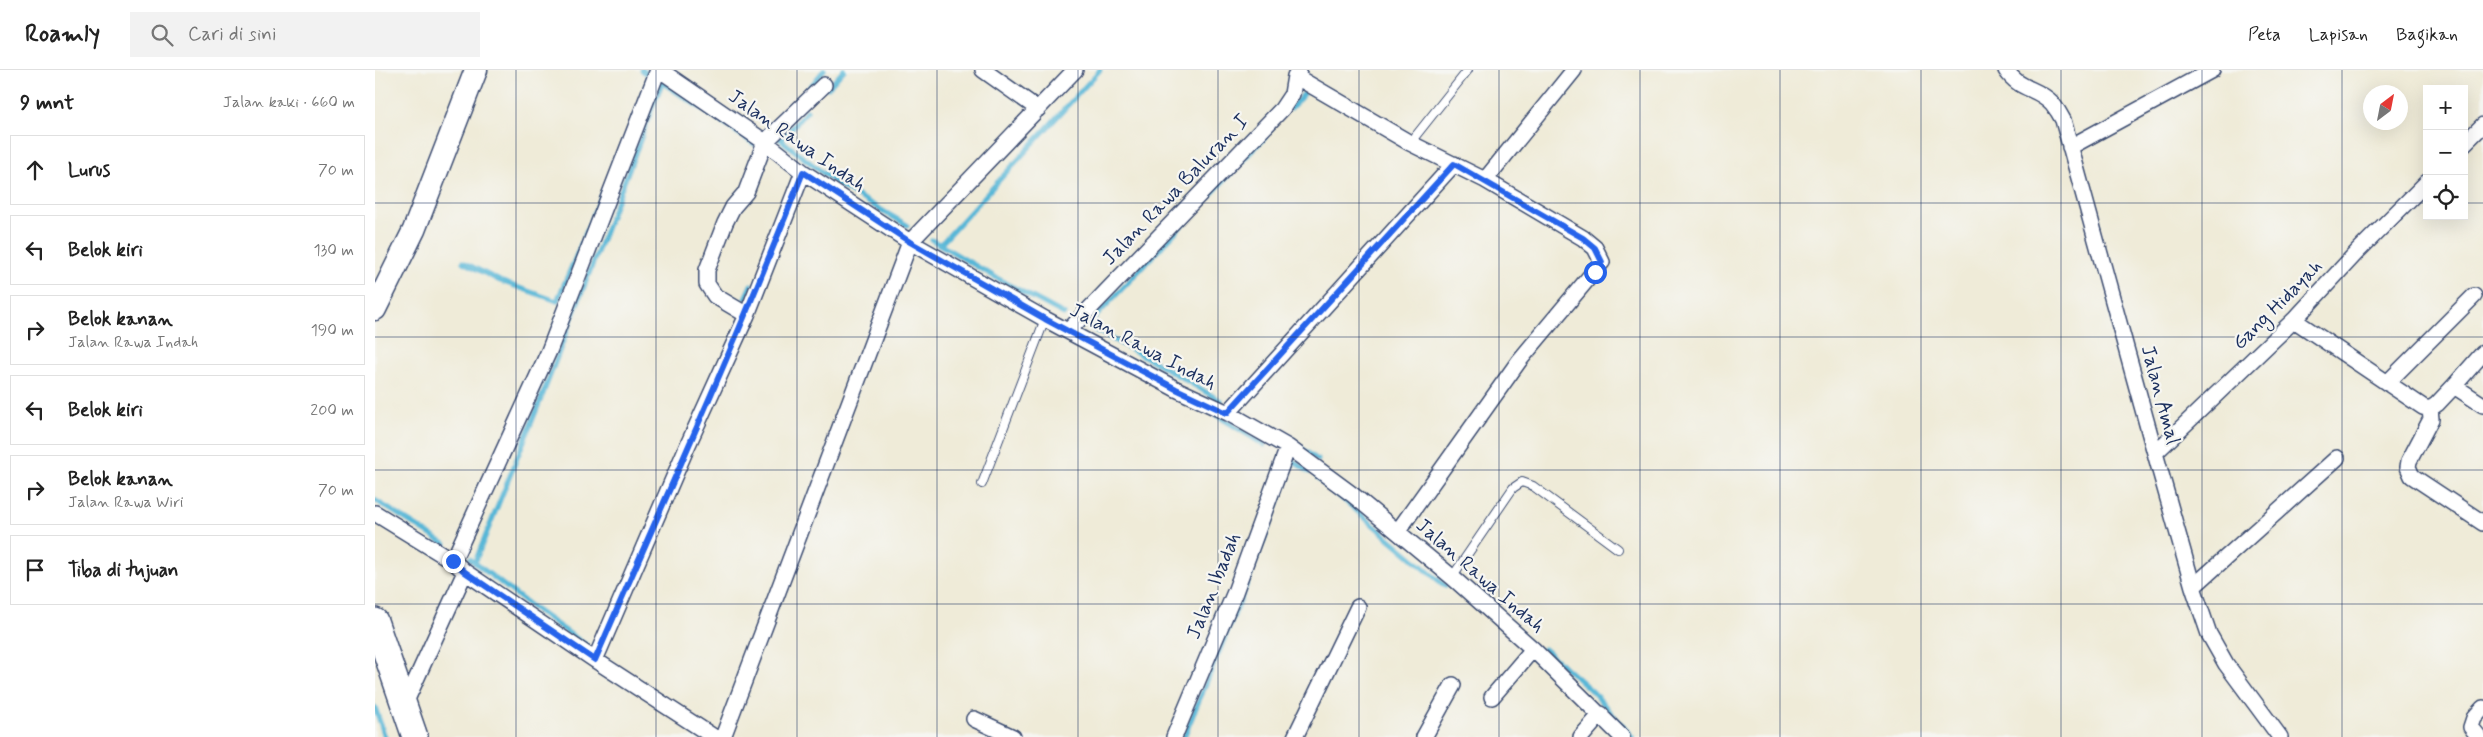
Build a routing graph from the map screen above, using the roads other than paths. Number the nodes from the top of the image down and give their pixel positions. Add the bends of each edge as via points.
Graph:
1 (476, 70) edge
2 (659, 70) edge
3 (983, 70) edge
4 (1075, 70) edge
5 (1468, 70) edge
6 (1574, 70) edge
7 (2006, 70) edge
8 (2212, 70) edge
9 (1297, 73) edge
10 (824, 85) dead end
11 (1038, 109) junction
12 (2483, 125) edge
13 (2468, 140) edge
14 (765, 142) junction
15 (1411, 143) junction
16 (2070, 147) junction
17 (1454, 164) junction
18 (803, 172) junction
19 (1485, 180) junction
20 (2423, 186) edge
21 (910, 242) junction
22 (2474, 296) dead end
23 (375, 309) edge
24 (747, 315) junction
25 (1045, 319) junction
26 (2294, 320) junction
27 (1069, 330) junction
28 (2483, 353) edge
29 (2387, 383) junction
30 (2454, 386) junction
31 (2483, 406) edge
32 (2430, 409) junction
33 (1227, 413) junction
34 (1288, 447) junction
35 (2155, 452) junction
36 (2337, 458) dead end
37 (982, 484) dead end
38 (375, 513) edge
39 (2483, 524) edge
40 (1398, 531) junction
41 (1618, 549) dead end
42 (453, 561) junction
43 (465, 572) junction
44 (1452, 577) junction
45 (2193, 587) junction
46 (1358, 607) dead end
47 (375, 621) edge
48 (1533, 649) junction
49 (595, 660) junction
50 (1453, 686) dead end
51 (1492, 697) dead end
52 (404, 706) junction
53 (2483, 708) edge
54 (1601, 714) junction
55 (974, 719) dead end
56 (415, 737) edge
57 (713, 737) edge
58 (723, 737) edge
59 (1012, 737) edge
60 (1174, 737) edge
61 (1295, 737) edge
62 (1424, 737) edge
63 (1581, 737) edge
64 (1622, 737) edge
65 (2280, 737) edge
66 (2479, 737) edge

1 - 23 main road via 414,230
2 - 14 street, Jalan Rawa Indah
2 - 42 street via 549,351
3 - 11 street
4 - 11 street
5 - 15 lane
6 - 19 street
7 - 16 street, Jalan Amal via 2020,86 2051,102 2063,120
8 - 16 street
9 - 15 street
9 - 27 street, Jalan Rawa Baluran I via 1292,94 1282,109
10 - 14 street
11 - 21 street
12 - 13 street
14 - 18 street, Jalan Rawa Indah
14 - 24 street via 746,192 733,206 707,270 707,284 715,296
15 - 17 street
16 - 35 street, Jalan Amal
17 - 19 street
17 - 33 street
18 - 21 street, Jalan Rawa Indah
18 - 24 street
19 - 40 street via 1583,238 1595,248 1602,262 1519,360
20 - 26 street, Gang Hidayah
21 - 25 street, Jalan Rawa Indah
21 - 58 street
22 - 29 street
24 - 49 street
25 - 27 street, Jalan Rawa Indah
25 - 37 lane
26 - 29 street
26 - 35 street, Gang Hidayah
27 - 33 street, Jalan Rawa Indah
28 - 30 street
29 - 32 street
30 - 31 street
30 - 32 street
32 - 39 street via 2431,419 2409,461 2412,476
33 - 34 street, Jalan Rawa Indah
34 - 40 street, Jalan Rawa Indah
34 - 60 street, Jalan Ibadah via 1235,592
35 - 45 street, Jalan Amal
36 - 45 street
38 - 42 street
40 - 44 street, Jalan Rawa Indah
41 - 44 lane via 1533,486 1521,482 1513,488
42 - 43 street
43 - 49 street
43 - 52 street
44 - 48 street, Jalan Rawa Indah
45 - 65 street, Jalan Amal via 2209,634 2226,664
46 - 61 street
47 - 52 main road
48 - 51 street
48 - 54 street, Jalan Rawa Indah
49 - 57 street
50 - 62 street
52 - 56 main road
53 - 66 street via 2473,718 2471,728
54 - 63 street
54 - 64 street, Jalan Rawa Indah
55 - 59 street

